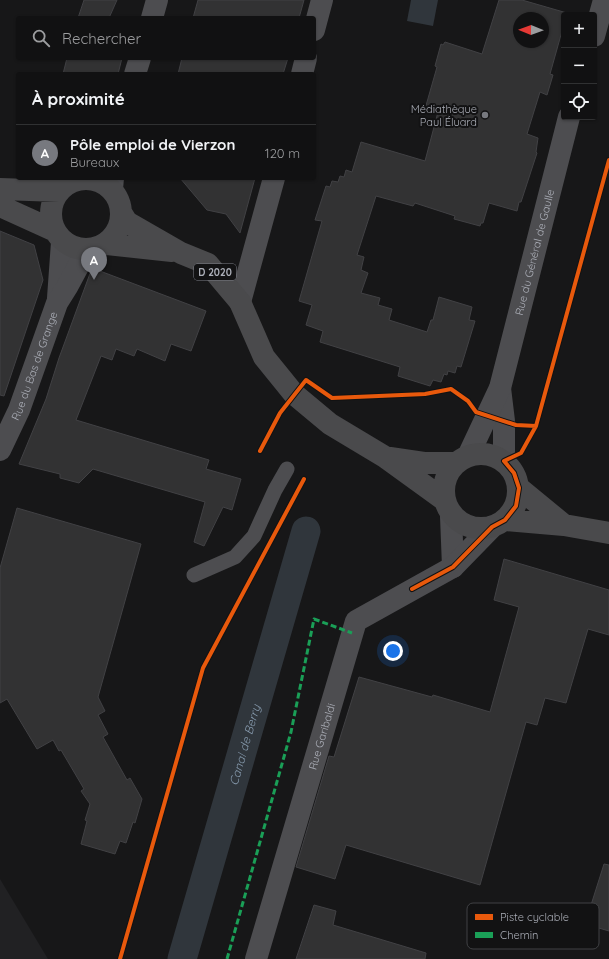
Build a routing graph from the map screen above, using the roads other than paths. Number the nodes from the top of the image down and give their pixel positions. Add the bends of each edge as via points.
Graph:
1 (157, 0) edge
2 (322, 0) edge
3 (604, 0) edge
4 (153, 16) edge
5 (316, 22) edge
6 (597, 25) edge
7 (139, 60) edge
8 (306, 60) edge
9 (136, 72) edge
10 (302, 72) edge
11 (568, 120) edge
12 (76, 180) edge
13 (94, 180) edge
14 (273, 180) edge
15 (112, 184) edge
16 (0, 189) edge
17 (59, 191) junction
18 (0, 206) edge
19 (122, 214) junction
20 (58, 236) junction
21 (98, 247) junction
22 (181, 253) junction
23 (240, 302) junction
24 (57, 303) junction
25 (500, 388) junction
26 (0, 450) edge
27 (385, 457) junction
28 (462, 458) junction
29 (504, 461) junction
30 (287, 469) dead end
31 (519, 488) junction
32 (447, 507) junction
33 (499, 524) junction
34 (564, 525) junction
35 (609, 533) edge
36 (453, 567) junction
37 (194, 575) dead end
38 (256, 959) edge

1 - 4 street
2 - 5 street
3 - 6 street
7 - 9 street
8 - 10 street
11 - 25 street, Rue du Général de Gaulle
12 - 17 main road via 71,181
13 - 15 main road
14 - 23 street
15 - 19 main road
16 - 17 main road
17 - 20 main road via 52,203 50,216
18 - 20 main road
19 - 21 main road via 117,232
19 - 22 main road, D 2020 via 127,222
20 - 21 main road via 75,249
20 - 24 street, Rue du Bas de Grange
21 - 22 main road, D 2020
21 - 24 street, Rue du Bas de Grange via 82,259
22 - 23 main road, D 2020 via 208,264
23 - 27 main road, D 2020 via 264,357 294,394 330,424
24 - 26 street, Rue du Bas de Grange via 19,410
25 - 28 street, Rue du Général de Gaulle
25 - 29 street, Rue du Général de Gaulle via 504,421
27 - 28 main road, D 2020 via 424,463
27 - 32 main road, D 2020
28 - 29 main road via 488,453
28 - 32 main road via 444,479
29 - 31 main road via 514,473
30 - 37 lane via 254,536 235,558
31 - 33 main road via 516,506
31 - 34 main road
32 - 33 main road via 470,528
32 - 36 street
33 - 34 main road
33 - 36 street, Rue Garibaldi
34 - 35 main road
36 - 38 street, Rue Garibaldi via 356,621

